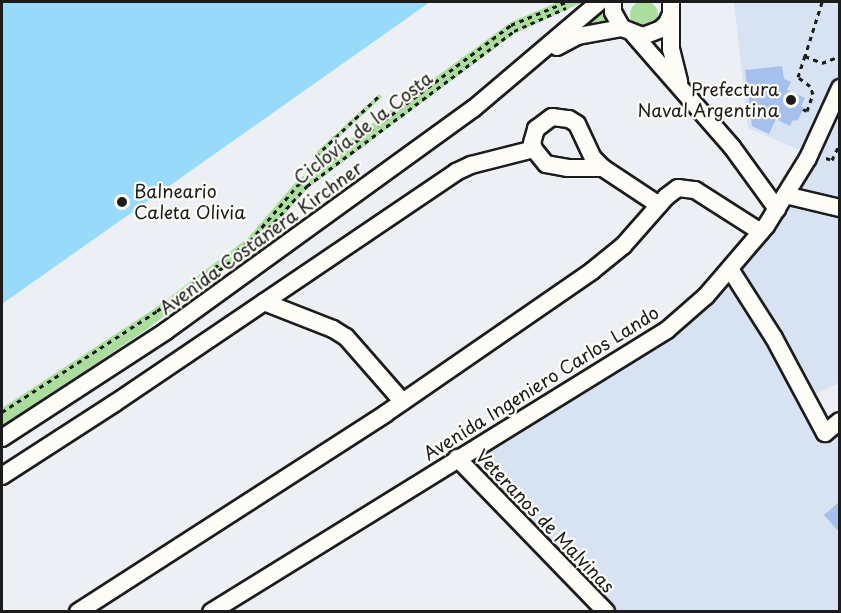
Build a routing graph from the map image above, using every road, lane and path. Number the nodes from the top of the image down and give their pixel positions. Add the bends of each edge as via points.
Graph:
1 (566, 2) edge
2 (599, 2) edge
3 (613, 2) edge
4 (822, 2) edge
5 (569, 7) dead end
6 (671, 8) edge
7 (628, 31) junction
8 (805, 56) junction
9 (840, 56) edge
10 (535, 58) junction
11 (682, 88) junction
12 (840, 88) edge
13 (378, 97) dead end
14 (803, 109) dead end
15 (534, 149) junction
16 (322, 166) junction
17 (603, 168) junction
18 (781, 202) junction
19 (659, 206) junction
20 (840, 208) edge
21 (761, 232) junction
22 (730, 269) junction
23 (264, 302) junction
24 (153, 321) dead end
25 (403, 402) junction
26 (2, 412) edge
27 (840, 421) edge
28 (2, 438) edge
29 (457, 458) junction
30 (2, 476) edge
31 (78, 612) edge
32 (211, 612) edge
33 (606, 612) edge

1 - 16 path via 511,25
2 - 10 street
3 - 7 street via 613,12
4 - 8 path
5 - 24 path, Ciclovía de la Costa via 514,31 307,186 256,242
6 - 7 street via 661,29 644,36
6 - 11 street via 671,49
7 - 10 street via 578,36
7 - 11 street
8 - 9 path via 822,63
8 - 14 path via 798,77 810,86 813,94 807,111
10 - 28 street, Avenida Costanera Kirchner via 473,109 166,331
11 - 18 street
12 - 18 street, Avenida Ingeniero Carlos Lando via 808,158
13 - 16 path via 316,156
15 - 17 street via 546,164
15 - 17 street via 536,129 543,121 552,117 569,119 577,124 593,158
15 - 23 street via 456,172
16 - 26 path via 298,185 250,241 157,311
17 - 19 street
18 - 20 street
18 - 21 street, Avenida Ingeniero Carlos Lando
19 - 21 street via 678,188 695,190
19 - 25 street via 623,246 592,271
21 - 22 street, Avenida Ingeniero Carlos Lando
22 - 27 street via 774,338 825,433
22 - 29 street, Avenida Ingeniero Carlos Lando via 667,330
23 - 25 street via 346,337
23 - 30 street
25 - 31 street
29 - 32 street, Avenida Ingeniero Carlos Lando
29 - 33 street, Veteranos de Malvinas

